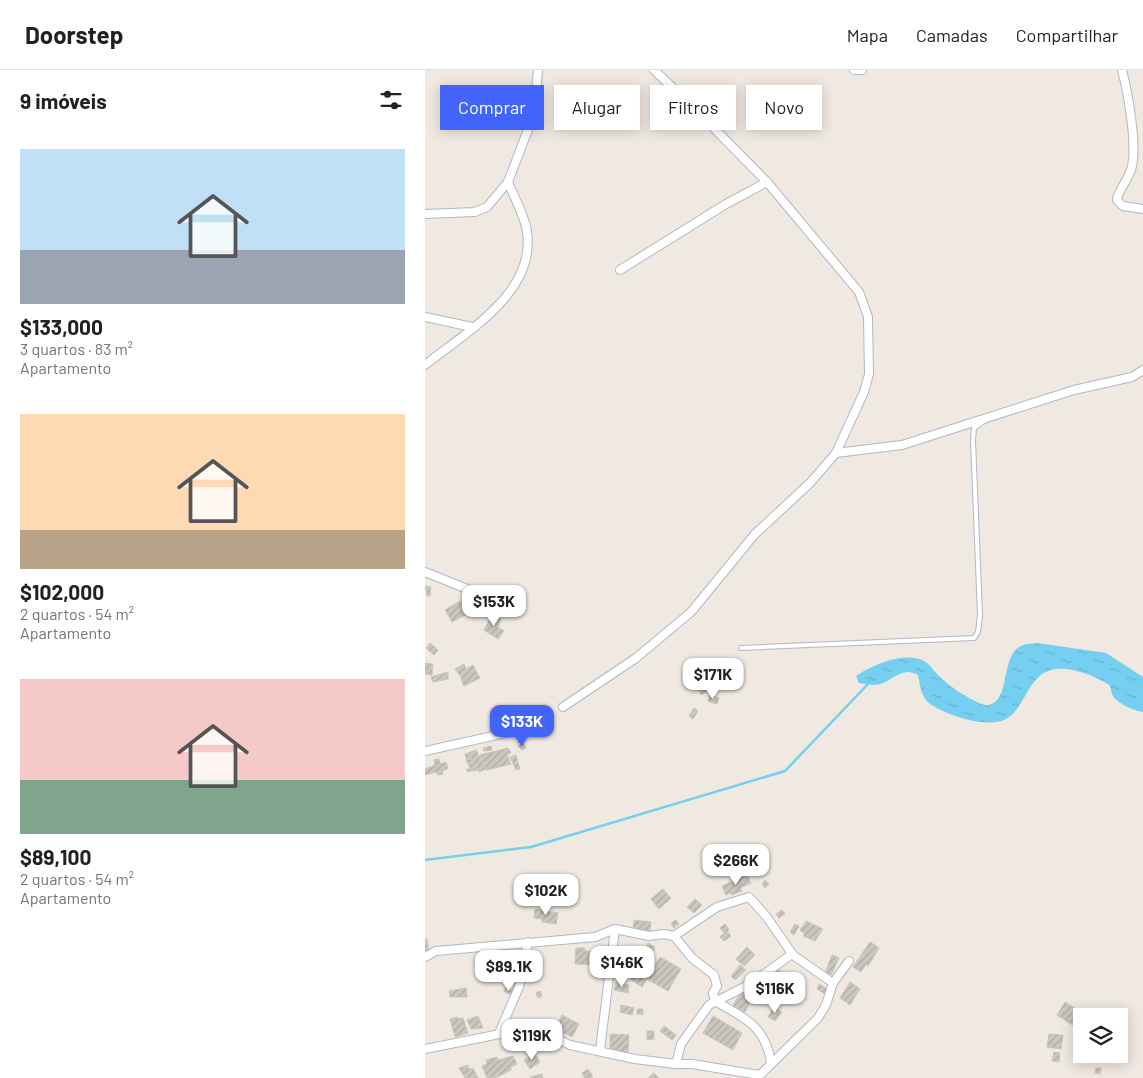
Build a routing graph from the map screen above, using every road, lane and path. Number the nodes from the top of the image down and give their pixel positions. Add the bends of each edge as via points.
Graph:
1 (538, 70) edge
2 (654, 70) edge
3 (854, 70) edge
4 (862, 70) edge
5 (1122, 70) edge
6 (508, 182) junction
7 (767, 182) junction
8 (1143, 209) edge
9 (425, 214) edge
10 (620, 270) dead end
11 (425, 317) edge
12 (472, 327) junction
13 (425, 365) edge
14 (1143, 370) edge
15 (987, 419) junction
16 (836, 453) junction
17 (425, 572) edge
18 (497, 601) dead end
19 (741, 648) dead end
20 (563, 707) dead end
21 (511, 732) dead end
22 (425, 751) edge
23 (615, 929) junction
24 (674, 936) junction
25 (528, 942) junction
26 (793, 954) junction
27 (425, 957) edge
28 (849, 960) dead end
29 (833, 984) junction
30 (715, 1001) junction
31 (499, 1033) junction
32 (425, 1049) edge
33 (600, 1050) junction
34 (771, 1062) junction
35 (676, 1064) junction
36 (758, 1077) edge

1 - 6 street via 534,114
2 - 7 street
3 - 4 street
5 - 8 street via 1133,162 1129,178 1117,200 1123,206
6 - 9 street via 487,207 475,212
6 - 12 street via 527,231 527,257 506,298
7 - 10 street
7 - 16 street via 859,292 868,317 869,374 865,392
11 - 12 street
12 - 13 street
14 - 15 street via 1132,377 1074,390
15 - 16 street via 902,445
15 - 19 lane via 974,428 973,440 980,614 975,638
16 - 20 street via 732,559 691,612 636,658
17 - 18 street
21 - 22 street
23 - 24 street via 649,936
23 - 25 street via 595,937
23 - 33 street
24 - 26 street via 717,907 749,897
24 - 30 street via 692,958 717,979 713,993
25 - 27 street via 436,952
25 - 31 street via 519,986
26 - 29 street
26 - 30 street via 752,982
28 - 29 street
29 - 34 street via 819,1018
30 - 34 street via 739,1014 759,1031 767,1040
30 - 35 street via 684,1040
31 - 32 street
31 - 33 street via 534,1027 570,1045
33 - 35 street via 635,1059
34 - 36 street
35 - 36 street via 693,1064

